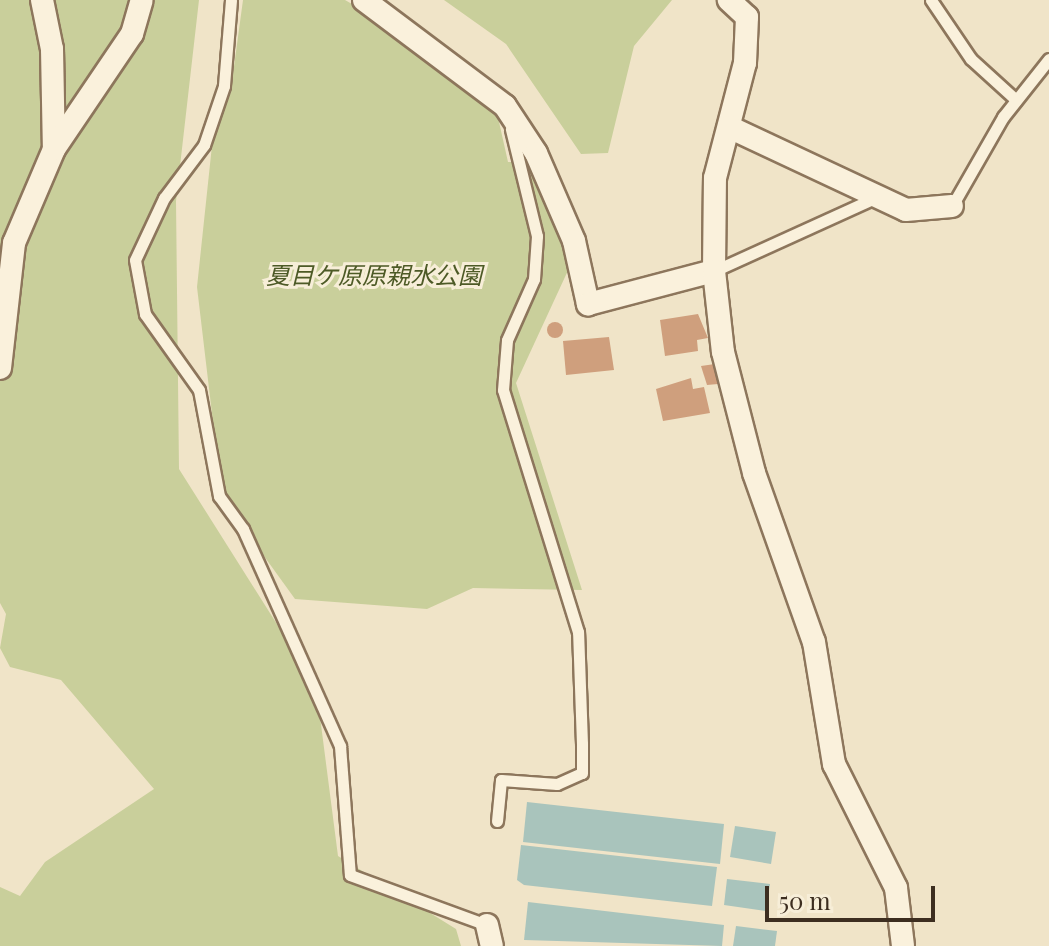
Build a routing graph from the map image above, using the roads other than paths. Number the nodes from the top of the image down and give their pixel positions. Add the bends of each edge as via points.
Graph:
1 (42, 0) edge
2 (142, 0) edge
3 (231, 0) edge
4 (364, 0) edge
5 (729, 0) edge
6 (931, 0) edge
7 (1049, 59) edge
8 (1016, 100) junction
9 (505, 106) junction
10 (729, 127) junction
11 (54, 149) junction
12 (876, 198) junction
13 (952, 206) joint
14 (714, 271) junction
15 (0, 368) edge
16 (497, 821) dead end
17 (490, 935) edge
18 (903, 946) edge

1 - 11 street via 52,49
2 - 11 street via 132,34
3 - 17 lane via 224,86 204,145 164,198 135,260 145,314 199,390 219,496 243,529 340,746 350,875
4 - 9 street
5 - 10 street via 747,17 745,63
6 - 8 lane via 971,59
7 - 8 lane
8 - 13 lane
9 - 14 street via 536,153 574,241 588,304
9 - 16 lane via 537,236 534,279 507,340 503,390 578,632 582,773 557,784 501,780
10 - 12 street
10 - 14 street via 715,178
11 - 15 street via 14,243
12 - 13 street via 926,212
12 - 14 lane
14 - 18 street via 723,352 754,473 814,642 834,764 896,888

